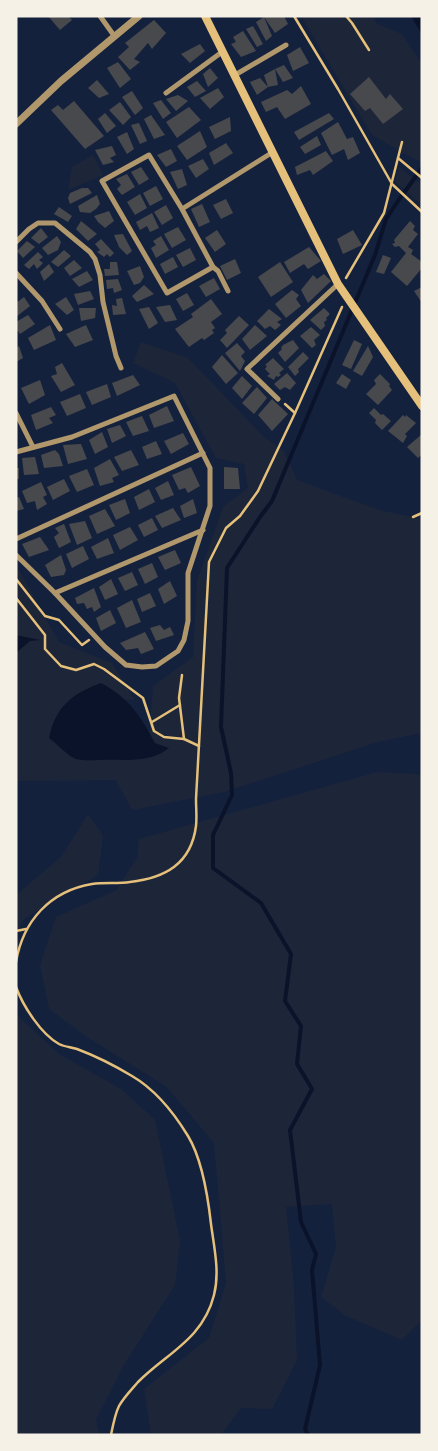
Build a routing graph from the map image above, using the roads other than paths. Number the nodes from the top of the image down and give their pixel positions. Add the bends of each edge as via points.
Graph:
1 (100, 16) edge
2 (139, 16) edge
3 (205, 16) edge
4 (115, 36) junction
5 (286, 45) dead end
6 (222, 52) junction
7 (234, 75) junction
8 (166, 93) dead end
9 (16, 124) edge
10 (273, 152) junction
11 (182, 209) junction
12 (16, 242) edge
13 (212, 266) junction
14 (16, 273) edge
15 (339, 286) junction
16 (228, 291) dead end
17 (60, 329) dead end
18 (121, 368) dead end
19 (278, 398) road end
20 (422, 406) edge
21 (16, 413) edge
22 (33, 447) junction
23 (16, 452) edge
24 (204, 453) junction
25 (203, 530) junction
26 (16, 539) edge
27 (16, 555) edge
28 (55, 593) junction

1 - 4 street
2 - 4 street
3 - 6 main road
4 - 9 street
5 - 7 street
6 - 7 main road
6 - 8 street
7 - 10 main road
10 - 11 street
10 - 15 main road
11 - 13 street
11 - 13 street via 149,155 102,181 167,293
12 - 18 street via 38,223 55,223 90,252 100,274 103,302
13 - 16 street
14 - 17 street via 42,301
15 - 19 street via 247,368
15 - 20 main road
21 - 22 street
22 - 23 street
22 - 24 street via 72,437 174,396
24 - 25 street via 210,468 210,506
24 - 26 street
25 - 28 street
25 - 28 street via 188,572 188,621 184,640 178,651 156,666 126,665
27 - 28 street

